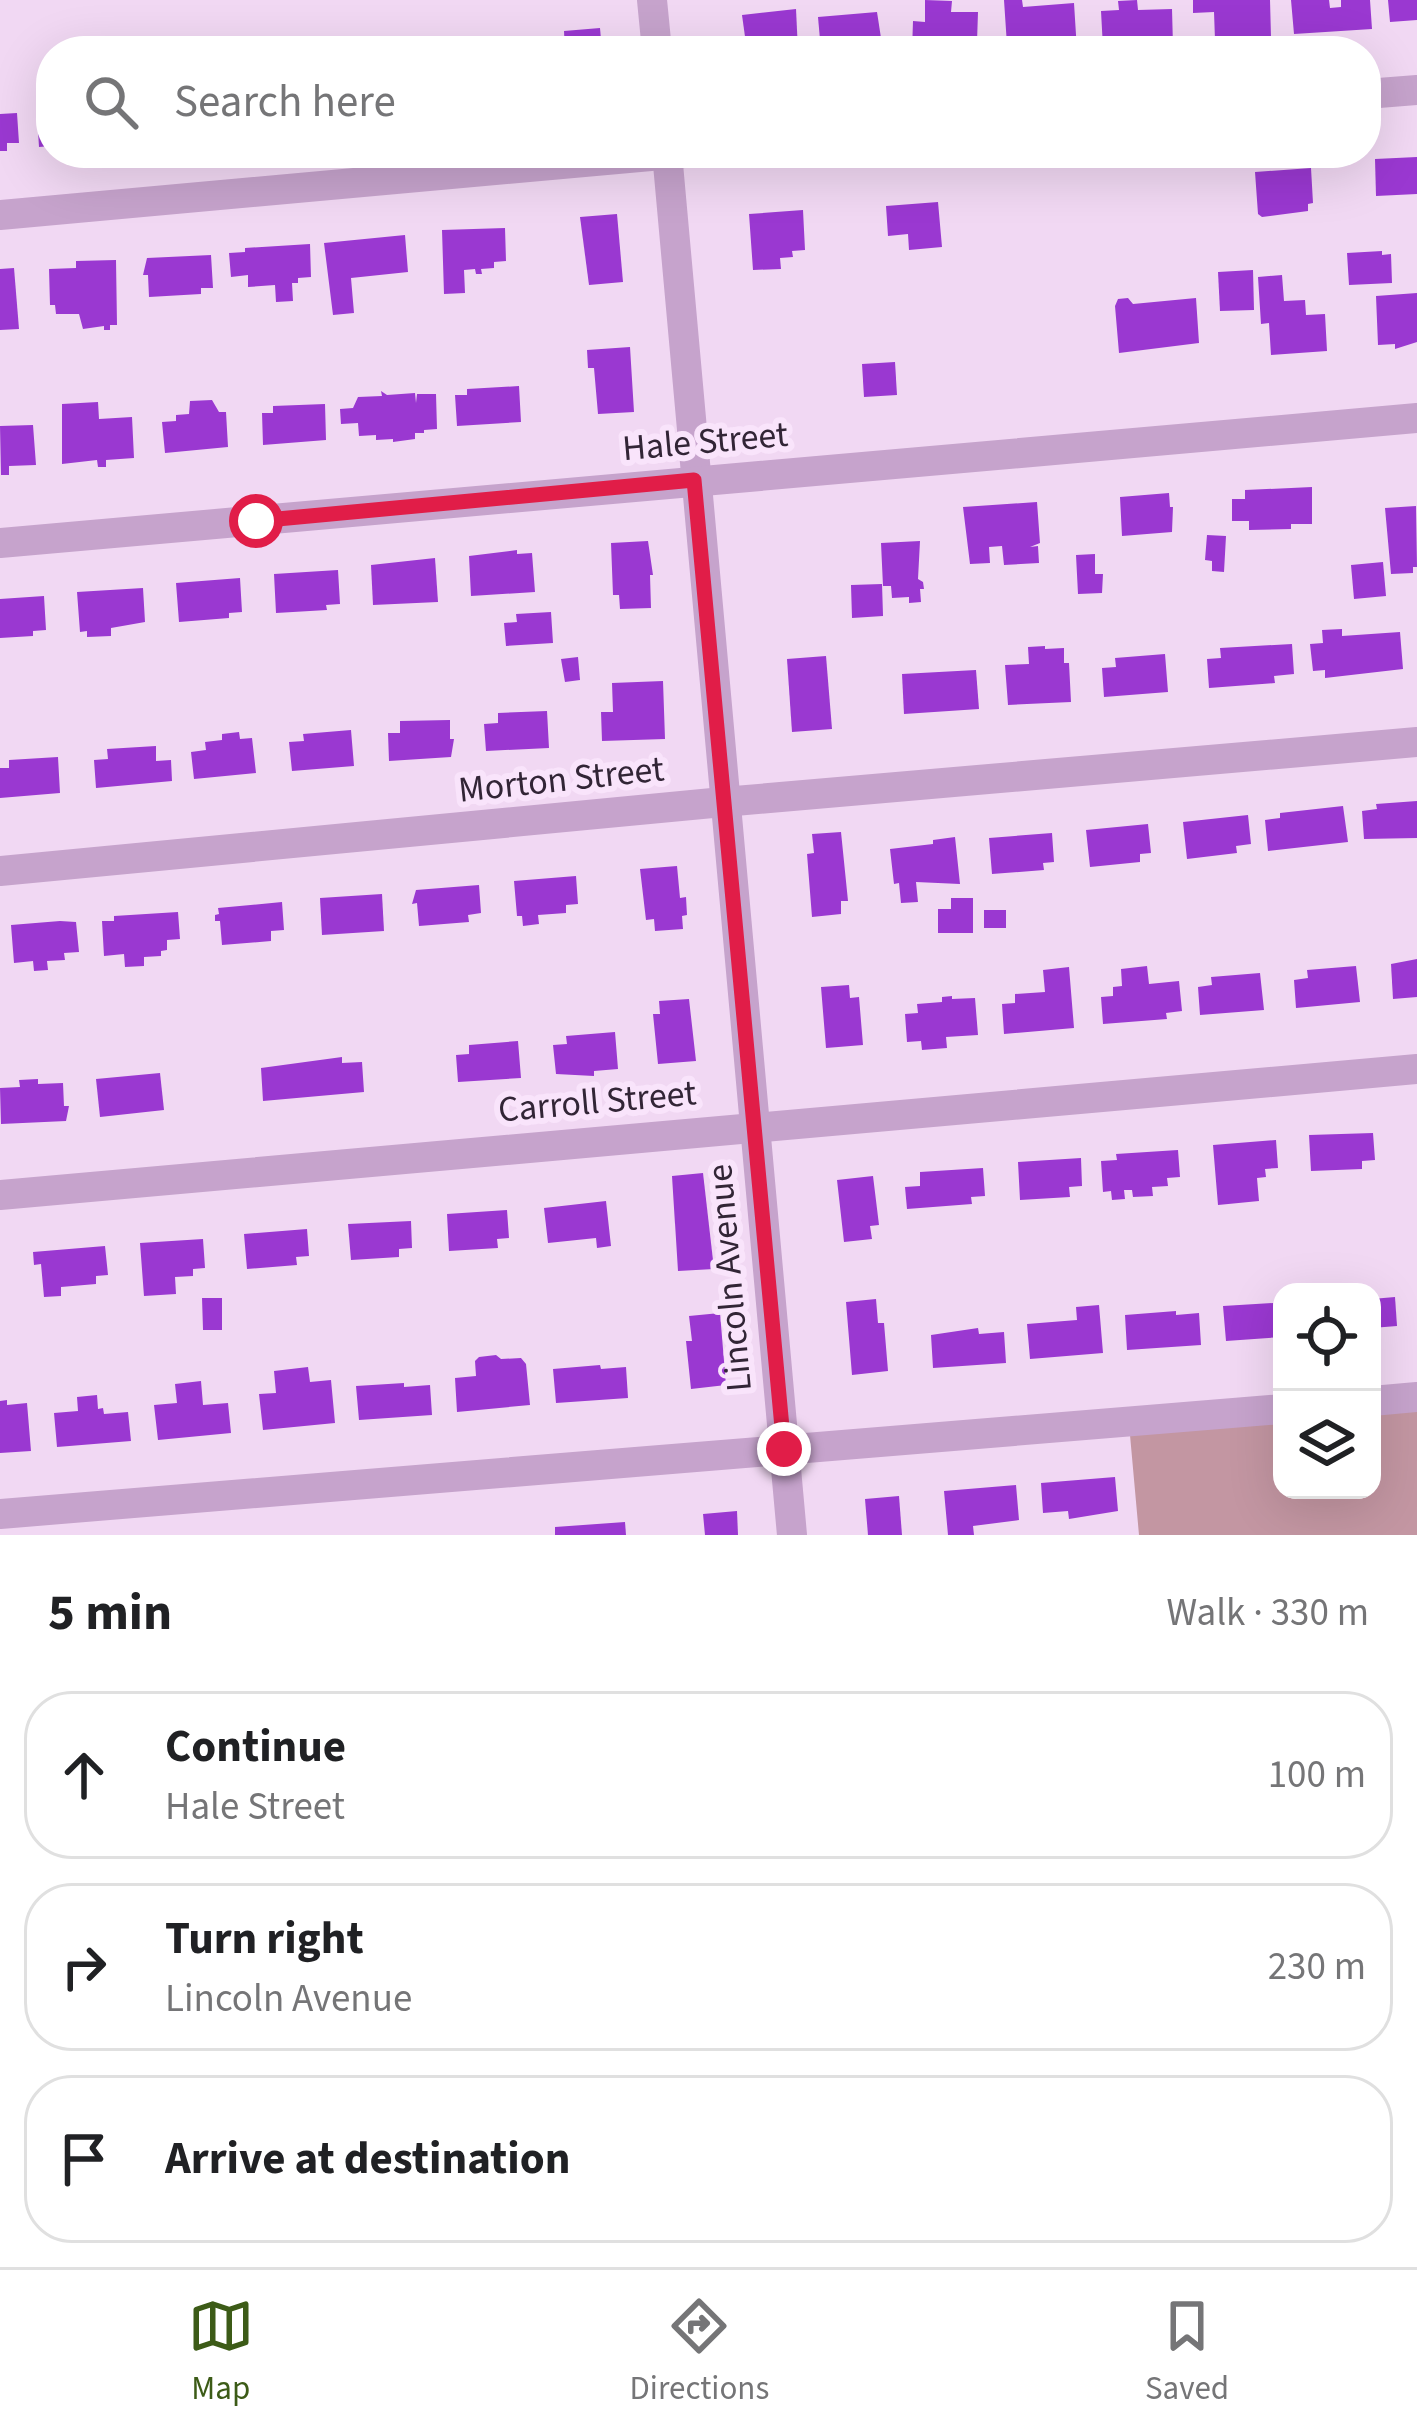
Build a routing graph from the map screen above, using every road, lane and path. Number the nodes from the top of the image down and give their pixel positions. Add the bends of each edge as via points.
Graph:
1 (652, 0) edge
2 (656, 36) edge
3 (1417, 90) edge
4 (1381, 93) edge
5 (511, 168) edge
6 (668, 168) edge
7 (0, 214) edge
8 (1417, 418) edge
9 (694, 480) junction
10 (0, 543) edge
11 (1417, 742) edge
12 (723, 802) junction
13 (0, 871) edge
14 (1417, 1069) edge
15 (753, 1125) junction
16 (0, 1196) edge
17 (1417, 1397) edge
18 (1381, 1400) edge
19 (1273, 1409) edge
20 (784, 1449) junction
21 (0, 1514) edge
22 (792, 1535) edge

1 - 2 street
3 - 4 street
5 - 7 street
6 - 9 street, Lincoln Avenue
8 - 9 street, Hale Street
9 - 10 street, Hale Street
9 - 12 street, Lincoln Avenue
11 - 12 street, Morton Street
12 - 13 street, Morton Street
12 - 15 street, Lincoln Avenue
14 - 15 street, Carroll Street
15 - 16 street, Carroll Street
15 - 20 street, Lincoln Avenue
17 - 18 street
19 - 20 street
20 - 21 street
20 - 22 street, Lincoln Avenue

